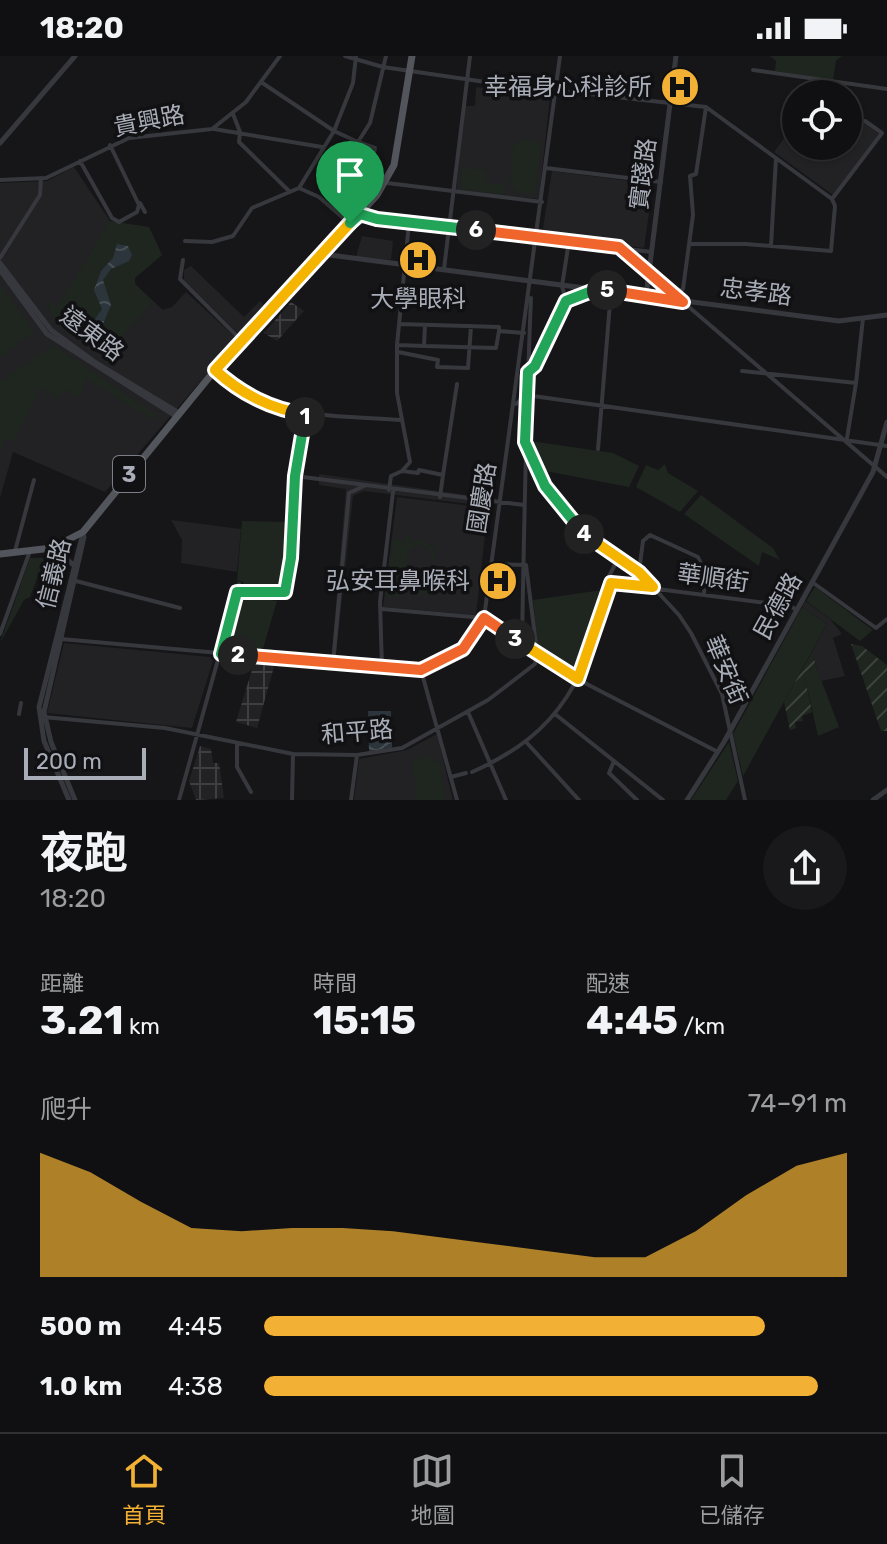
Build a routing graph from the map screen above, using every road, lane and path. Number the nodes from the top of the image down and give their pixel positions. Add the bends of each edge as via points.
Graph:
1 (75, 56) edge
2 (280, 56) edge
3 (345, 56) edge
4 (386, 56) edge
5 (412, 56) edge
6 (470, 56) edge
7 (560, 56) edge
8 (676, 56) edge
9 (355, 58) edge
10 (383, 67) junction
11 (409, 70) junction
12 (753, 70) dead end
13 (466, 80) junction
14 (261, 82) junction
15 (887, 89) edge
16 (556, 91) junction
17 (670, 104) junction
18 (706, 107) junction
19 (233, 114) junction
20 (865, 121) dead end
21 (212, 129) junction
22 (334, 131) junction
23 (240, 132) junction
24 (358, 142) junction
25 (0, 143) edge
26 (110, 145) junction
27 (322, 147) junction
28 (776, 158) junction
29 (80, 161) junction
30 (120, 161) dead end
31 (546, 168) junction
32 (370, 171) junction
33 (41, 178) junction
34 (0, 180) edge
35 (661, 182) junction
36 (387, 183) junction
37 (299, 188) junction
38 (289, 191) junction
39 (452, 193) junction
40 (345, 194) dead end
41 (832, 199) junction
42 (542, 202) junction
43 (145, 212) dead end
44 (360, 214) junction
45 (350, 223) junction
46 (409, 223) junction
47 (448, 226) junction
48 (538, 237) junction
49 (185, 241) dead end
50 (569, 241) junction
51 (689, 244) junction
52 (771, 246) junction
53 (619, 247) junction
54 (652, 252) junction
55 (322, 254) junction
56 (0, 260) edge
57 (183, 260) dead end
58 (406, 264) junction
59 (444, 269) junction
60 (0, 270) edge
61 (649, 272) junction
62 (532, 282) junction
63 (562, 286) junction
64 (597, 289) junction
65 (611, 291) junction
66 (675, 294) junction
67 (646, 296) junction
68 (566, 301) junction
69 (683, 302) junction
70 (887, 315) edge
71 (863, 318) junction
72 (399, 324) junction
73 (425, 325) junction
74 (471, 326) junction
75 (499, 331) junction
76 (524, 333) junction
77 (242, 341) junction
78 (397, 345) junction
79 (424, 346) junction
80 (470, 347) junction
81 (397, 352) junction
82 (520, 365) junction
83 (215, 370) junction
84 (742, 371) dead end
85 (528, 372) junction
86 (764, 374) junction
87 (856, 383) junction
88 (457, 384) dead end
89 (524, 397) junction
90 (515, 405) junction
91 (603, 406) junction
92 (306, 414) junction
93 (178, 415) junction
94 (402, 420) junction
95 (887, 422) edge
96 (844, 438) junction
97 (525, 442) junction
98 (884, 445) edge
99 (598, 449) dead end
100 (875, 466) junction
101 (524, 468) junction
102 (536, 468) junction
103 (402, 471) junction
104 (443, 475) junction
105 (295, 476) junction
106 (887, 477) edge
107 (34, 480) dead end
108 (350, 483) junction
109 (366, 485) junction
110 (391, 490) junction
111 (349, 493) junction
112 (440, 497) junction
113 (499, 503) junction
114 (524, 505) junction
115 (83, 532) junction
116 (52, 548) junction
117 (30, 551) junction
118 (15, 552) junction
119 (0, 554) edge
120 (618, 559) junction
121 (491, 564) junction
122 (75, 565) junction
123 (526, 565) junction
124 (639, 572) junction
125 (76, 578) junction
126 (812, 582) junction
127 (611, 583) junction
128 (239, 584) dead end
129 (653, 587) junction
130 (237, 592) junction
131 (704, 594) junction
132 (180, 608) dead end
133 (382, 609) junction
134 (797, 610) junction
135 (484, 618) junction
136 (887, 619) edge
137 (0, 634) edge
138 (59, 639) junction
139 (522, 643) junction
140 (537, 652) junction
141 (221, 654) junction
142 (333, 664) junction
143 (382, 668) junction
144 (421, 670) junction
145 (578, 679) junction
146 (21, 703) dead end
147 (468, 712) junction
148 (19, 714) dead end
149 (555, 714) junction
150 (41, 717) junction
151 (439, 727) junction
152 (731, 729) junction
153 (195, 734) junction
154 (237, 743) junction
155 (527, 743) junction
156 (718, 752) junction
157 (293, 754) junction
158 (357, 755) junction
159 (614, 761) junction
160 (489, 764) junction
161 (451, 777) junction
162 (887, 790) edge
163 (251, 792) dead end
164 (72, 800) edge
165 (179, 800) edge
166 (292, 800) edge
167 (351, 800) edge
168 (457, 800) edge
169 (506, 800) edge
170 (579, 800) edge
171 (637, 800) edge
172 (663, 800) edge
173 (687, 800) edge
174 (745, 800) edge
175 (873, 800) edge

1 - 25 street
2 - 14 street, 貴興路
3 - 9 street
4 - 10 street
5 - 11 main road, 3
6 - 13 street
7 - 16 street
8 - 17 street, 實踐路
9 - 10 street
9 - 22 street via 353,83
10 - 11 street
10 - 24 street via 370,123
11 - 13 street
11 - 36 main road, 3 via 399,146
12 - 15 street
13 - 16 street
13 - 39 street
14 - 19 street, 貴興路
14 - 22 street
16 - 17 street
16 - 31 street
17 - 18 street
17 - 35 street, 實踐路
18 - 28 street
18 - 51 street via 696,174 690,176
19 - 21 street, 貴興路
19 - 23 street
20 - 41 street via 882,133
21 - 23 street
21 - 26 street, 貴興路 via 148,134
22 - 24 street
22 - 27 street
23 - 27 street
23 - 38 street via 239,142
24 - 32 street via 375,148
26 - 29 street, 貴興路
26 - 29 street via 139,205 137,212 119,222
27 - 37 street
28 - 41 street
28 - 52 street
29 - 33 street, 貴興路
30 - 43 street
31 - 35 street
31 - 42 street
32 - 36 street
32 - 40 street via 360,168
33 - 34 street, 貴興路
33 - 56 street via 40,195
35 - 54 street, 實踐路
36 - 39 street
36 - 44 main road, 3
37 - 38 street
37 - 45 street
38 - 49 street via 252,208 233,236
39 - 42 street
39 - 47 street
41 - 52 street via 831,251
42 - 48 street
44 - 45 main road, 3
44 - 46 street
45 - 55 main road, 3
46 - 47 street
46 - 58 street
47 - 48 street
47 - 59 street
48 - 50 street
48 - 62 street
50 - 53 street
50 - 63 street
51 - 52 street
51 - 66 street via 683,289
53 - 54 street
53 - 61 street
54 - 61 street, 實踐路
55 - 58 street, 忠孝路
55 - 77 main road, 3
56 - 93 street, 遠東路 via 51,330
57 - 77 street via 180,279
58 - 59 street, 忠孝路
58 - 72 street
59 - 62 street, 忠孝路
60 - 93 street, 遠東路 via 47,334
61 - 66 street
61 - 67 street, 實踐路
62 - 63 street, 忠孝路
62 - 76 street
62 - 85 street
63 - 64 street, 忠孝路
63 - 68 street
64 - 65 street, 忠孝路
64 - 68 street
65 - 67 street, 忠孝路
65 - 91 street
66 - 69 street
67 - 69 street, 忠孝路
68 - 85 street
69 - 71 street, 忠孝路
69 - 86 street
70 - 71 street, 忠孝路
71 - 87 street
72 - 73 street
72 - 78 street
73 - 74 street
73 - 79 street
74 - 75 street
74 - 80 street
75 - 76 street
75 - 80 street via 496,348
76 - 82 street
77 - 83 main road, 3
78 - 79 street
78 - 81 street
79 - 80 street
80 - 81 street via 468,368 437,367 438,360
81 - 94 street
82 - 89 street
82 - 90 street, 國慶路
83 - 92 street via 256,398
83 - 93 main road, 3
84 - 86 street
85 - 89 street
86 - 87 street
86 - 96 street
87 - 96 street
88 - 104 street
89 - 90 street
89 - 91 street
89 - 97 street
90 - 113 street, 國慶路
91 - 96 street
91 - 99 street
92 - 94 street
92 - 105 street
93 - 115 main road, 3
94 - 103 street via 410,462
95 - 98 street, 民德路
96 - 98 street
96 - 100 street
97 - 101 street
97 - 102 street, 華安街
98 - 100 street, 民德路
100 - 106 street
100 - 126 street, 民德路
101 - 102 street
101 - 114 street
102 - 120 street, 華安街 via 587,537
103 - 104 street
103 - 110 street via 391,476
104 - 112 street
105 - 108 street
105 - 130 street via 285,592
107 - 118 street
108 - 109 street
108 - 111 street
109 - 110 street
109 - 111 street
110 - 112 street
110 - 133 street
111 - 142 street
112 - 113 street
113 - 114 street
113 - 121 street, 國慶路
114 - 123 street
115 - 116 main road, 3
115 - 122 street, 信義路
115 - 125 street, 信義路
116 - 117 main road, 3
116 - 122 street
117 - 118 main road, 3
117 - 137 street
118 - 119 main road, 3
120 - 124 street, 華安街
120 - 127 street via 607,580
121 - 123 street
121 - 135 street, 國慶路
122 - 125 street
122 - 138 street, 信義路
123 - 139 street
123 - 140 street
124 - 129 street, 華安街
124 - 131 street via 645,536 702,562
125 - 132 street
125 - 138 street, 信義路
126 - 134 street, 民德路
126 - 136 street via 876,628
127 - 129 street, 華順街
127 - 145 street
128 - 130 street
129 - 131 street, 華順街
129 - 152 street, 華安街 via 691,633 722,694
130 - 141 street
131 - 134 street, 華順街
133 - 135 street
133 - 143 street
134 - 152 street, 民德路
135 - 139 street
135 - 144 street, 國慶路 via 463,649
138 - 141 street, 國慶路
138 - 150 street, 信義路
139 - 140 street
140 - 145 street
140 - 147 street, 和平路 via 527,673
141 - 142 street, 國慶路
141 - 153 street
142 - 143 street, 國慶路
143 - 144 street, 國慶路
144 - 151 street
145 - 149 street
145 - 156 street
146 - 148 street
147 - 151 street, 和平路
147 - 160 street
149 - 155 street
149 - 159 street
150 - 153 street, 和平路 via 134,723
150 - 164 street
151 - 158 street, 和平路 via 402,748
151 - 161 street
152 - 156 street, 民德路
152 - 174 street, 華安街
153 - 154 street, 和平路
153 - 165 street
154 - 157 street, 和平路
154 - 163 street via 237,767
155 - 160 street
155 - 170 street
156 - 173 street, 民德路
157 - 158 street, 和平路
157 - 166 street
158 - 167 street
159 - 171 street via 609,773
159 - 172 street
160 - 161 street
160 - 169 street
161 - 168 street
162 - 175 street

